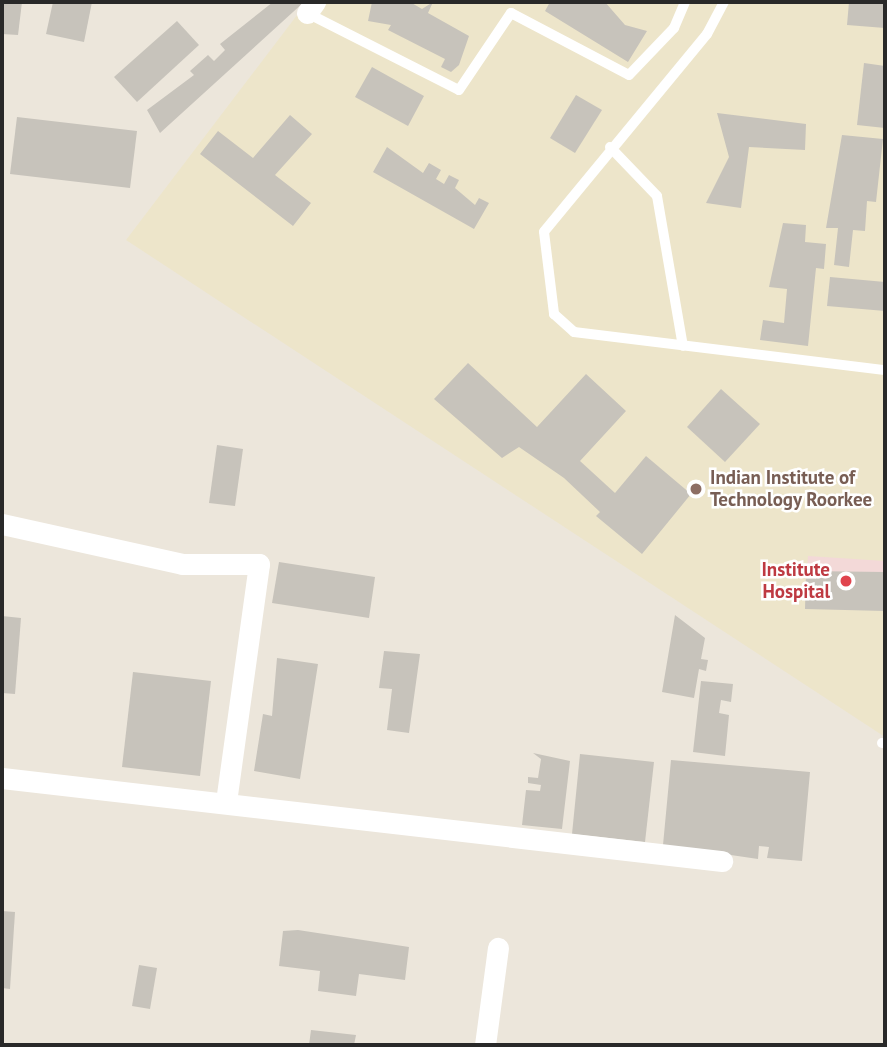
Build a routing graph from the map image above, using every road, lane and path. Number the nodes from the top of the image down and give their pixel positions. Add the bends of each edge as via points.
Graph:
1 (685, 2) edge
2 (724, 2) edge
3 (311, 7) edge
4 (610, 147) junction
5 (682, 346) junction
6 (885, 370) edge
7 (2, 524) edge
8 (2, 778) edge
9 (226, 802) junction
10 (722, 861) dead end
11 (498, 948) dead end
12 (485, 1045) edge

1 - 3 lane via 674,28 629,75 511,12 460,90
2 - 4 lane via 707,34
4 - 5 lane via 657,196
4 - 5 lane via 544,232 554,314 574,332
5 - 6 lane
7 - 9 street via 182,564 259,564
8 - 9 street
9 - 10 street
11 - 12 street

